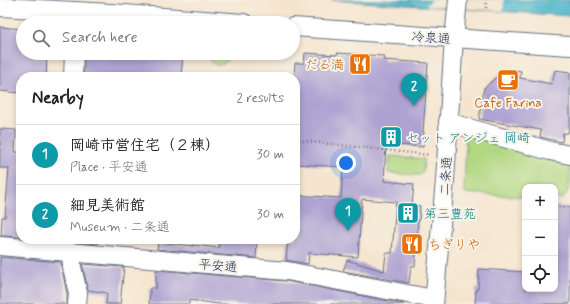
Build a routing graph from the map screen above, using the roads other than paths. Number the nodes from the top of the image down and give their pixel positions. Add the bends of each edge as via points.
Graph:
1 (0, 6) edge
2 (457, 7) edge
3 (70, 11) edge
4 (142, 16) edge
5 (300, 27) edge
6 (454, 38) junction
7 (570, 46) edge
8 (74, 60) edge
9 (73, 72) edge
10 (448, 122) junction
11 (570, 155) edge
12 (0, 246) edge
13 (66, 247) edge
14 (434, 301) edge
15 (78, 304) edge

1 - 3 street
2 - 6 street, 二条通
3 - 4 street
5 - 6 street, 冷泉通
6 - 7 street, 冷泉通
6 - 10 street, 二条通
8 - 9 street
10 - 11 street
10 - 14 street, 二条通
12 - 13 street, 平安通
13 - 14 street, 平安通 via 287,271
13 - 15 street via 78,293

